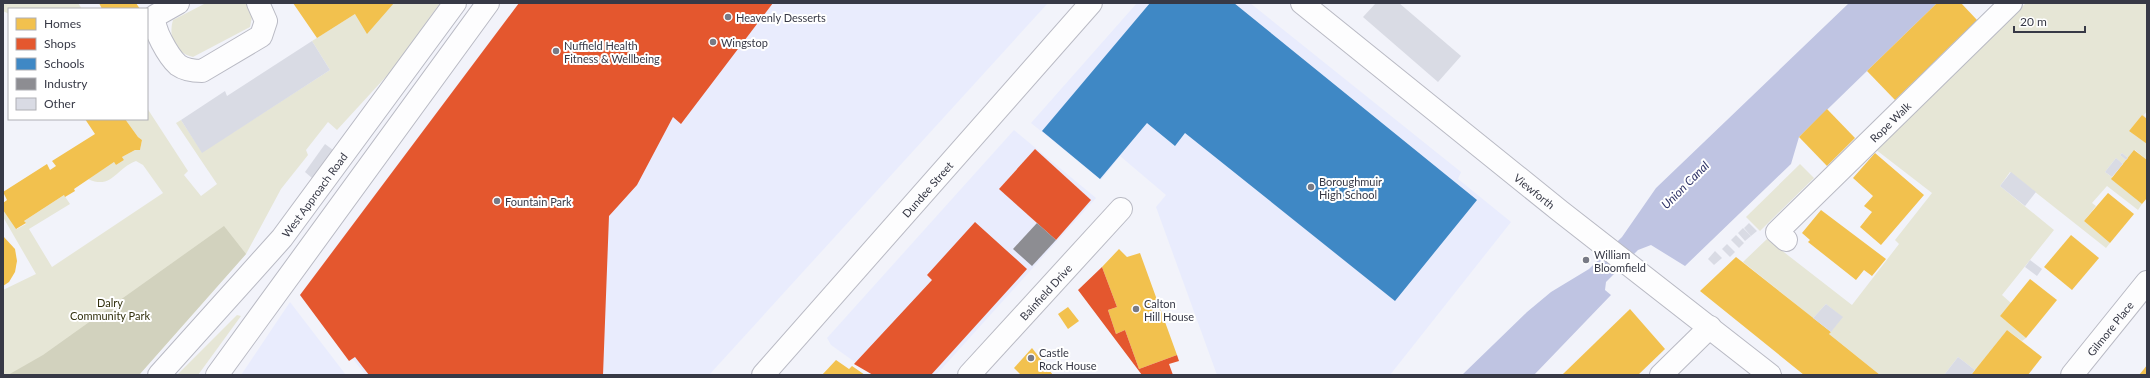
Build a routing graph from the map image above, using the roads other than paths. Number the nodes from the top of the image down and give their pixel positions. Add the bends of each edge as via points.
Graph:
1 (178, 3) edge
2 (258, 3) edge
3 (455, 3) edge
4 (488, 3) edge
5 (1091, 3) edge
6 (1302, 3) edge
7 (2011, 3) edge
8 (151, 10) edge
9 (1121, 209) dead end
10 (1786, 240) dead end
11 (2147, 282) edge
12 (1710, 327) junction
13 (159, 375) edge
14 (217, 375) edge
15 (763, 375) edge
16 (969, 375) edge
17 (1661, 375) edge
18 (1770, 375) edge
19 (2072, 375) edge

1 - 8 street
2 - 8 street via 266,21 261,36 202,71 190,71 178,65 154,28
3 - 13 street, West Approach Road via 282,238
4 - 14 street
5 - 15 street, Dundee Street
6 - 12 street, Viewforth
7 - 10 street, Rope Walk via 1777,232
9 - 16 street, Bainfield Drive
11 - 19 street, Gilmore Place
12 - 17 street
12 - 18 street, Viewforth

